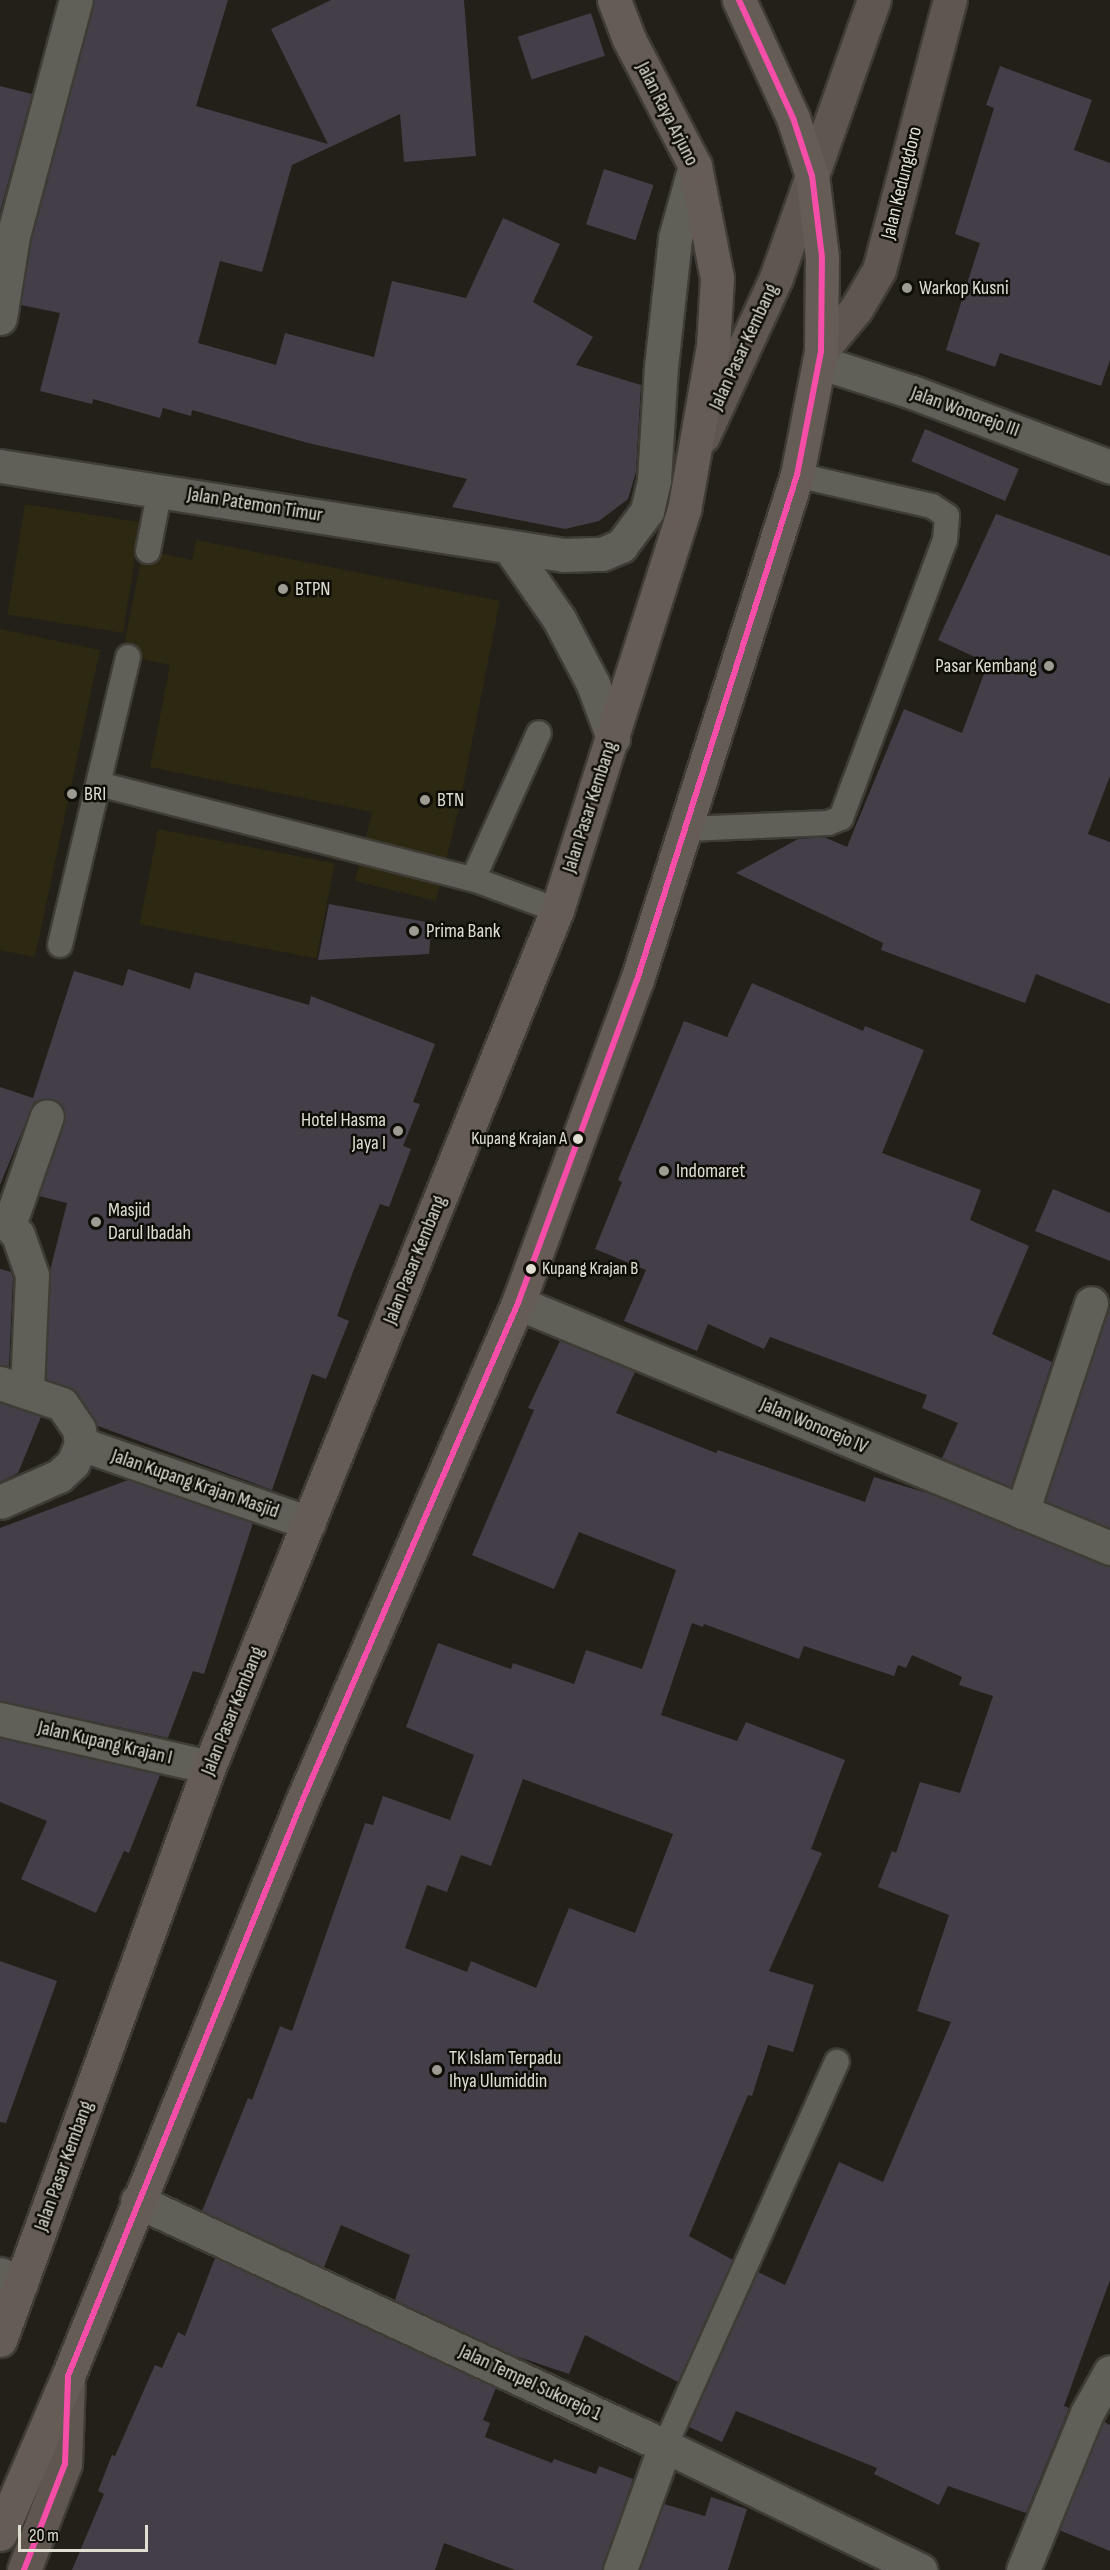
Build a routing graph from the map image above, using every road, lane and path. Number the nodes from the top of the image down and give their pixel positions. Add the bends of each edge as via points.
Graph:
1 (76, 0) edge
2 (614, 0) edge
3 (739, 0) edge
4 (874, 0) edge
5 (950, 0) edge
6 (695, 166) junction
7 (812, 176) junction
8 (0, 318) edge
9 (820, 357) junction
10 (698, 446) junction
11 (0, 466) edge
12 (1110, 467) edge
13 (797, 476) junction
14 (160, 489) junction
15 (509, 547) junction
16 (148, 551) dead end
17 (128, 657) dead end
18 (538, 733) dead end
19 (613, 738) junction
20 (99, 784) junction
21 (687, 829) junction
22 (473, 879) junction
23 (556, 910) junction
24 (60, 945) dead end
25 (47, 1116) dead end
26 (518, 1303) junction
27 (1091, 1303) dead end
28 (13, 1386) edge
29 (81, 1444) junction
30 (0, 1502) edge
31 (1022, 1512) junction
32 (309, 1523) junction
33 (1110, 1548) edge
34 (0, 1719) edge
35 (209, 1767) junction
36 (837, 2062) dead end
37 (137, 2201) junction
38 (10, 2278) edge
39 (0, 2340) edge
40 (1110, 2372) edge
41 (68, 2376) junction
42 (665, 2446) junction
43 (0, 2534) edge
44 (24, 2570) edge
45 (620, 2570) edge
46 (920, 2570) edge
47 (1023, 2570) edge

1 - 8 street via 13,236
2 - 6 highway, Jalan Raya Arjuno via 629,39
3 - 7 highway via 793,118
4 - 7 main road
5 - 9 main road, Jalan Kedungdoro via 879,270
6 - 10 highway, Jalan Raya Arjuno via 717,278 713,346
6 - 15 street, Jalan Patemon Timur via 675,238 654,480 647,512 621,546 602,554 564,555
7 - 9 highway via 822,257
7 - 10 main road, Jalan Pasar Kembang via 776,278
9 - 12 street, Jalan Wonorejo III
9 - 13 highway
10 - 19 highway, Jalan Pasar Kembang via 684,510
11 - 14 street, Jalan Patemon Timur
13 - 21 highway
13 - 21 lane via 932,506 947,516 945,540 841,818 828,823
14 - 15 street, Jalan Patemon Timur
14 - 16 lane
15 - 19 street via 559,620 593,684
17 - 20 lane
18 - 22 lane
19 - 23 highway, Jalan Pasar Kembang
20 - 22 lane
20 - 24 lane
21 - 26 highway via 637,980
22 - 23 lane
23 - 32 highway, Jalan Pasar Kembang
25 - 28 street via 9,1225 18,1235 32,1275
26 - 31 street, Jalan Wonorejo IV
26 - 37 highway via 303,1800
27 - 31 street
28 - 29 street via 62,1404 79,1430
29 - 30 street via 73,1463 59,1476
29 - 32 street, Jalan Kupang Krajan Masjid
31 - 33 street, Jalan Wonorejo IV
32 - 35 highway, Jalan Pasar Kembang
34 - 35 street, Jalan Kupang Krajan I
35 - 38 highway, Jalan Pasar Kembang
36 - 42 lane
37 - 41 highway
37 - 42 street, Jalan Tempel Sukorejo 1
38 - 39 highway, Jalan Pasar Kembang
40 - 47 street via 1087,2413
41 - 43 highway
41 - 44 main road via 66,2464
42 - 45 street
42 - 46 street, Jalan Tempel Sukorejo 1

